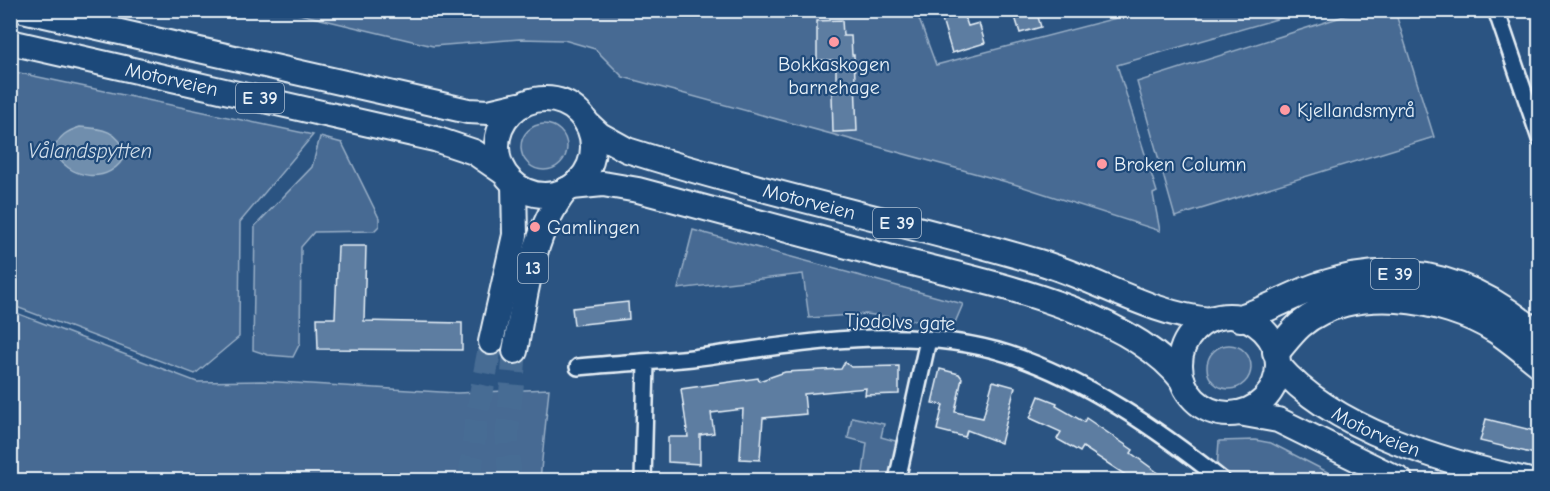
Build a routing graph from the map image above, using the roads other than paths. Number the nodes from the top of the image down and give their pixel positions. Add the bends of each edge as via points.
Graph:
1 (23, 10) edge
2 (1496, 10) edge
3 (10, 42) edge
4 (519, 105) junction
5 (587, 123) junction
6 (1539, 139) edge
7 (509, 178) junction
8 (569, 189) junction
9 (1240, 318) junction
10 (1210, 320) junction
11 (1539, 337) edge
12 (928, 340) junction
13 (490, 342) tunnel mouth
14 (516, 351) tunnel mouth
15 (1277, 358) junction
16 (646, 363) junction
17 (1539, 364) edge
18 (578, 367) dead end
19 (1183, 381) junction
20 (1239, 413) junction
21 (643, 480) edge
22 (897, 480) edge
23 (1222, 480) edge
24 (1400, 480) edge
25 (1526, 480) edge

1 - 4 highway, Motorveien / E 39 via 468,111 489,112
2 - 6 street
3 - 7 highway, Motorveien / E 39 via 435,139 474,152
4 - 5 highway, E 39 via 537,98 557,99 574,108
4 - 7 highway via 497,136 496,148
5 - 8 highway via 592,134 592,158 581,179
5 - 10 highway, Motorveien / E 39 via 612,143 645,156 1020,256 1083,277 1163,311
7 - 8 highway, E 39 via 534,194
7 - 13 highway, 13 via 515,235
8 - 14 highway, 13 via 555,204 541,237
8 - 19 highway, Motorveien / E 39 via 603,184 638,190 1040,299 1132,336 1161,355
9 - 10 highway, E 39
9 - 11 highway, E 39 via 1337,280 1403,274 1466,287 1501,306
9 - 15 highway via 1263,330
10 - 19 highway via 1184,345 1180,369
12 - 16 street, Tjodolvs gate via 807,343
12 - 22 street
12 - 23 street, Tjodolvs gate via 1006,354 1052,370 1171,440
15 - 17 highway, E 39 via 1301,324 1314,316 1349,303 1394,299 1431,303 1462,313 1495,330
15 - 20 highway, E 39 via 1275,383 1264,399
15 - 25 highway, Motorveien via 1295,384 1310,396 1369,428 1457,463
16 - 18 street, Tjodolvs gate
16 - 21 street
19 - 20 highway, E 39 via 1188,392 1205,408
20 - 24 highway, Motorveien / E 39 via 1278,420

